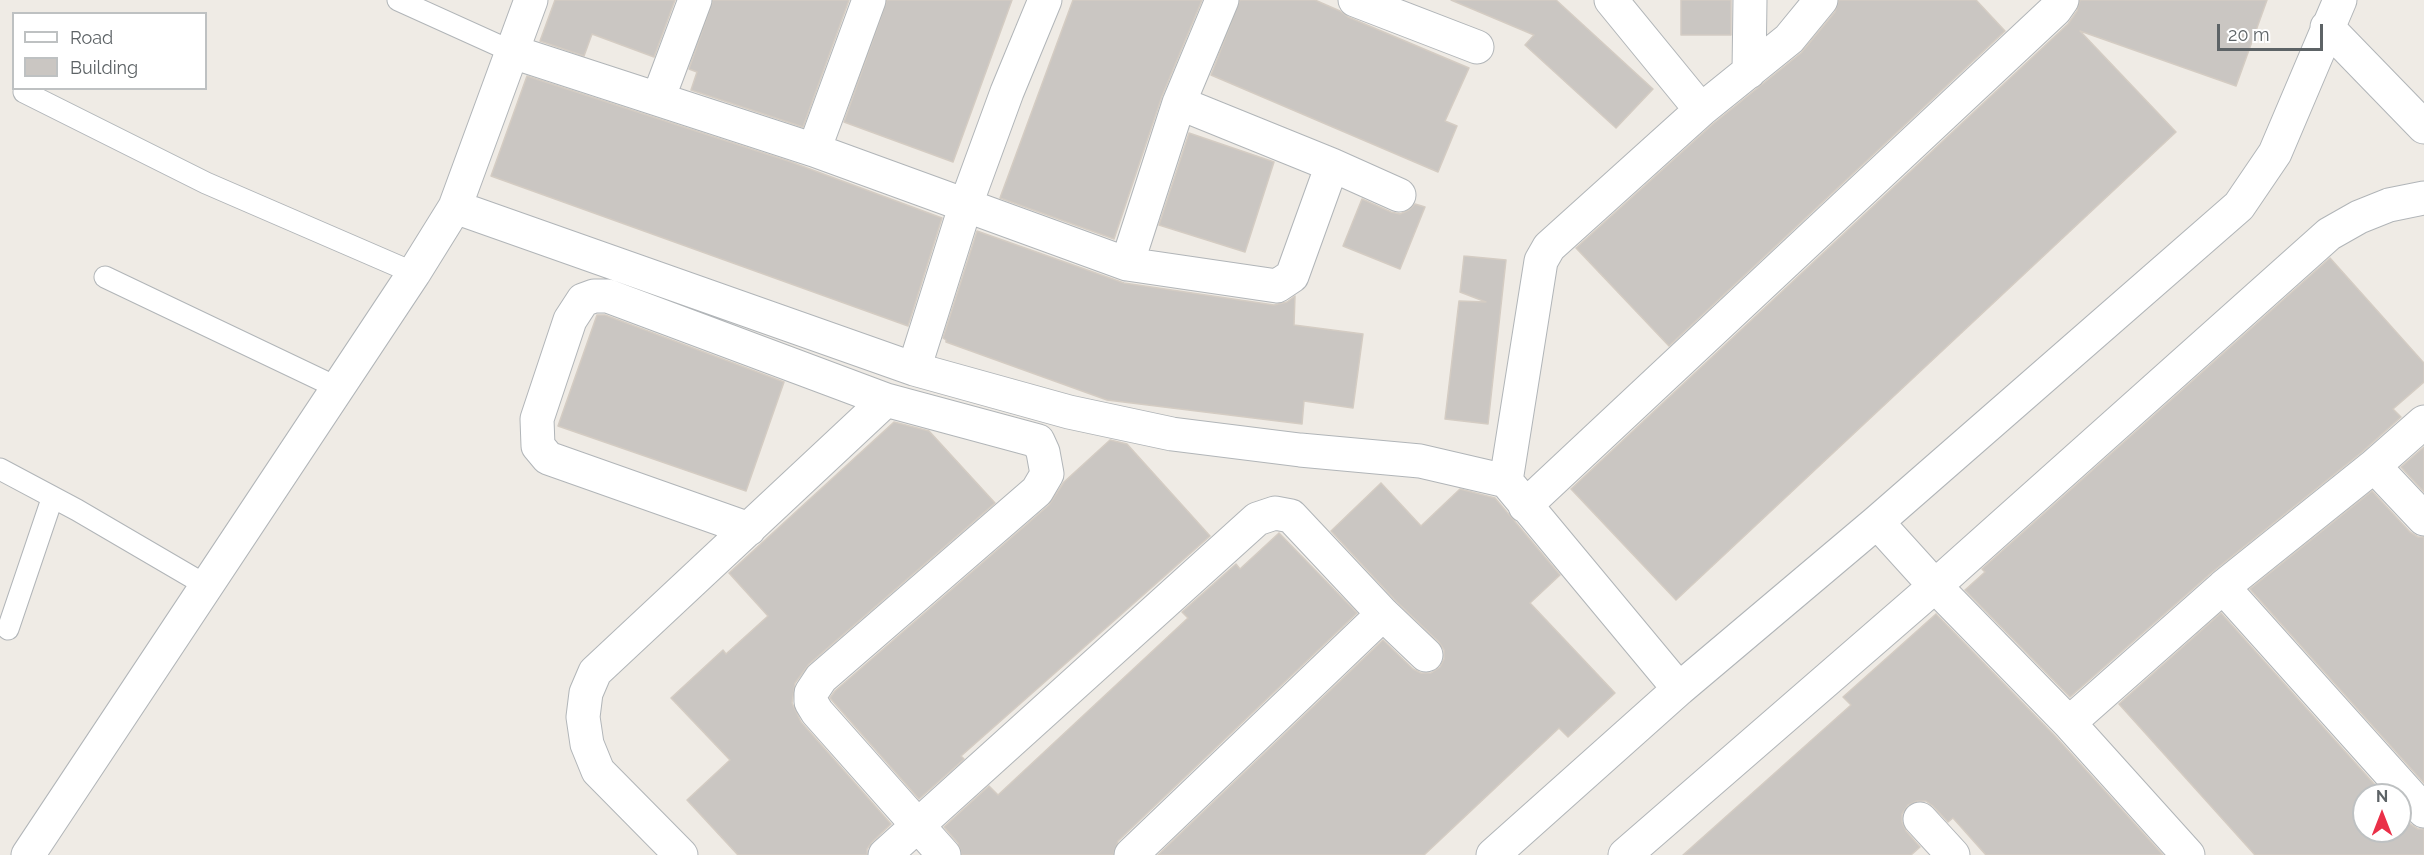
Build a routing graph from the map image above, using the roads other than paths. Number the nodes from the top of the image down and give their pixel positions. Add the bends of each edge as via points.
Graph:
1 (398, 0) edge
2 (531, 0) edge
3 (695, 0) edge
4 (869, 0) edge
5 (1045, 0) edge
6 (1222, 0) edge
7 (1355, 0) edge
8 (1611, 0) edge
9 (1750, 0) edge
10 (1821, 0) edge
11 (2062, 0) edge
12 (2333, 14) edge
13 (1477, 47) dead end
14 (513, 52) junction
15 (1749, 72) junction
16 (24, 92) dead end
17 (658, 99) junction
18 (1179, 103) junction
19 (1701, 110) junction
20 (2424, 127) edge
21 (814, 150) junction
22 (1332, 165) junction
23 (1399, 195) dead end
24 (2424, 198) edge
25 (966, 204) junction
26 (456, 207) junction
27 (1127, 264) junction
28 (414, 273) junction
29 (105, 277) dead end
30 (914, 369) junction
31 (338, 388) junction
32 (886, 400) junction
33 (2424, 422) edge
34 (2374, 466) junction
35 (0, 469) edge
36 (1506, 481) junction
37 (52, 499) junction
38 (1525, 506) junction
39 (2424, 519) edge
40 (1877, 522) junction
41 (749, 529) junction
42 (207, 586) junction
43 (1935, 586) junction
44 (2223, 587) junction
45 (1383, 614) junction
46 (8, 628) dead end
47 (1426, 655) dead end
48 (1679, 689) junction
49 (2069, 723) junction
50 (2424, 811) edge
51 (1920, 819) dead end
52 (918, 825) junction
53 (28, 855) edge
54 (681, 855) edge
55 (885, 855) edge
56 (944, 855) edge
57 (1131, 855) edge
58 (1493, 855) edge
59 (1625, 855) edge
60 (1953, 855) edge
61 (2188, 855) edge

1 - 14 lane
2 - 14 street
3 - 17 street
4 - 21 street
5 - 25 street
6 - 18 street
7 - 13 street
8 - 19 street
9 - 15 street
10 - 15 street via 1789,39
11 - 38 street
12 - 20 street
12 - 40 street via 2275,153 2239,206
14 - 17 street
14 - 26 street
15 - 19 street
16 - 28 lane via 206,183
17 - 21 street
18 - 22 street
18 - 27 street
19 - 36 street via 1549,247 1541,261
21 - 25 street
22 - 23 street
22 - 27 street via 1292,276 1277,286
24 - 43 street via 2389,205 2329,234
25 - 27 street
25 - 30 street
26 - 28 street
26 - 30 street
28 - 31 street
29 - 31 lane
30 - 36 street via 1069,412 1172,434 1420,461
31 - 42 street
32 - 41 street
32 - 41 street via 608,296 583,300 570,320 537,418 538,446 548,458
32 - 52 street via 1038,441 1047,474 1037,491 821,678 811,693 817,712
33 - 34 street
34 - 39 street
34 - 44 street
35 - 37 lane
36 - 38 street
37 - 42 lane
37 - 46 lane
38 - 48 street
40 - 43 street
40 - 48 street
41 - 54 street via 595,672 586,693 583,717 587,744 598,771
42 - 53 street
43 - 49 street
43 - 59 street
44 - 49 street
44 - 50 street
45 - 47 street
45 - 52 street via 1291,516 1275,513 1257,519
45 - 57 street
48 - 58 street
49 - 61 street
51 - 60 street
52 - 55 street
52 - 56 street

